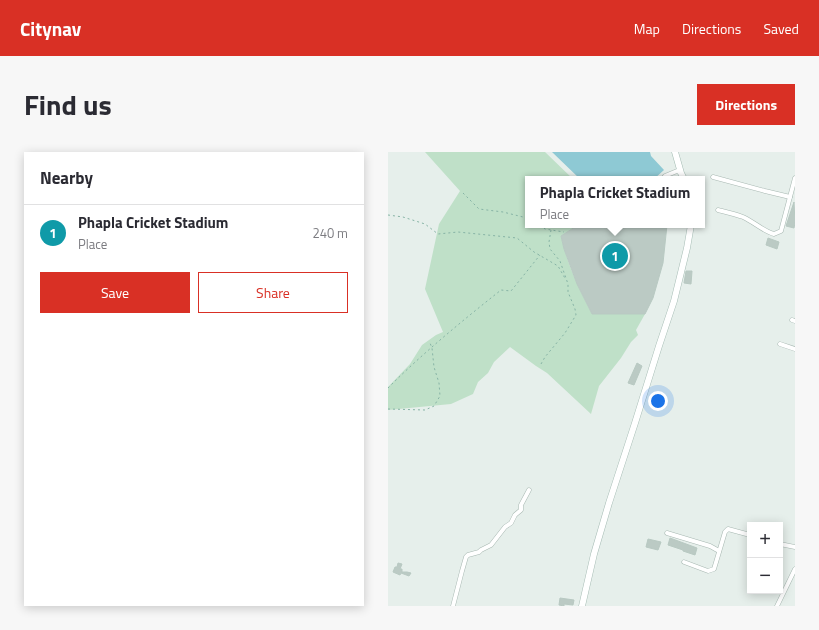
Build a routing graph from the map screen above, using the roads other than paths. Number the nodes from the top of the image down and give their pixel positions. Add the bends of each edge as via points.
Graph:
1 (676, 152) edge
2 (665, 176) edge
3 (683, 176) edge
4 (713, 177) dead end
5 (795, 178) edge
6 (790, 197) junction
7 (718, 210) dead end
8 (690, 228) edge
9 (780, 344) dead end
10 (795, 349) edge
11 (529, 490) dead end
12 (667, 533) dead end
13 (747, 534) edge
14 (783, 545) edge
15 (795, 547) edge
16 (719, 551) junction
17 (684, 562) dead end
18 (795, 569) edge
19 (453, 606) edge
20 (582, 606) edge
21 (776, 606) edge

1 - 3 main road
2 - 3 street via 677,171
4 - 6 street
5 - 6 street
6 - 7 street via 780,231 774,234 742,217
8 - 20 main road via 674,301 607,510
9 - 10 street
11 - 19 street via 521,510 491,545 466,557
12 - 16 street
13 - 16 street via 728,529
14 - 15 street
16 - 17 street via 714,569 708,571
18 - 21 street

